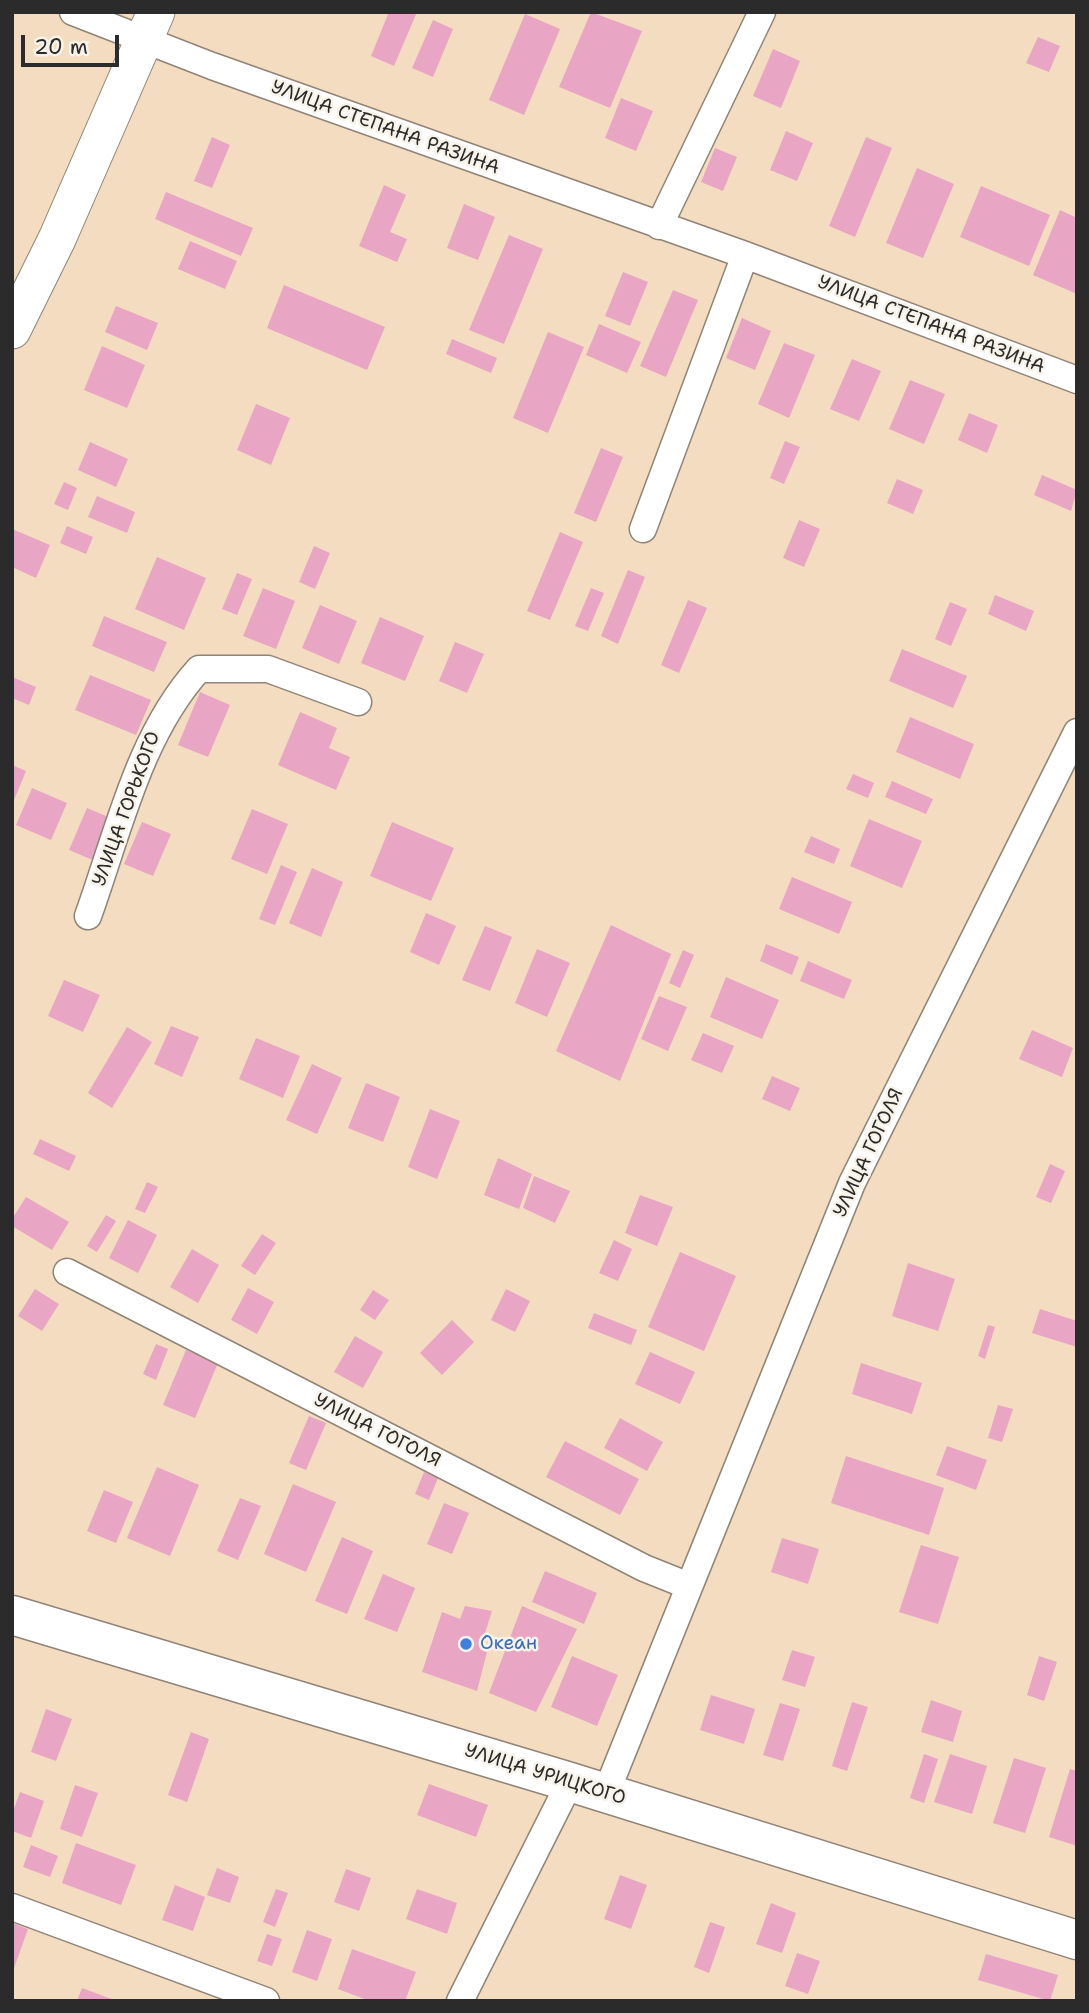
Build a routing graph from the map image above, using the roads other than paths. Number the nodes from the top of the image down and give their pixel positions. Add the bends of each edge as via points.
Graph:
1 (73, 12) edge
2 (762, 12) edge
3 (150, 26) edge
4 (659, 226) junction
5 (745, 256) junction
6 (12, 330) edge
7 (1077, 380) edge
8 (643, 529) dead end
9 (358, 702) dead end
10 (1077, 732) edge
11 (88, 916) dead end
12 (68, 1272) dead end
13 (689, 1586) junction
14 (12, 1615) edge
15 (570, 1782) junction
16 (606, 1793) junction
17 (12, 1907) edge
18 (1077, 1940) edge
19 (266, 2001) edge
20 (460, 2001) edge

1 - 3 street, УЛИЦА СТЕПАНА РАЗИНА
2 - 4 street
3 - 4 street, УЛИЦА СТЕПАНА РАЗИНА
3 - 6 main road
4 - 5 street, УЛИЦА СТЕПАНА РАЗИНА
5 - 7 street, УЛИЦА СТЕПАНА РАЗИНА
5 - 8 street
9 - 11 street, УЛИЦА ГОРЬКОГО via 268,669 198,669 155,729
10 - 13 street, УЛИЦА ГОГОЛЯ via 852,1182
12 - 13 street, УЛИЦА ГОГОЛЯ via 644,1569
13 - 16 street, УЛИЦА ГОГОЛЯ
14 - 15 main road, УЛИЦА УРИЦКОГО
15 - 16 main road, УЛИЦА УРИЦКОГО
15 - 20 street
16 - 18 main road, УЛИЦА УРИЦКОГО
17 - 19 street

